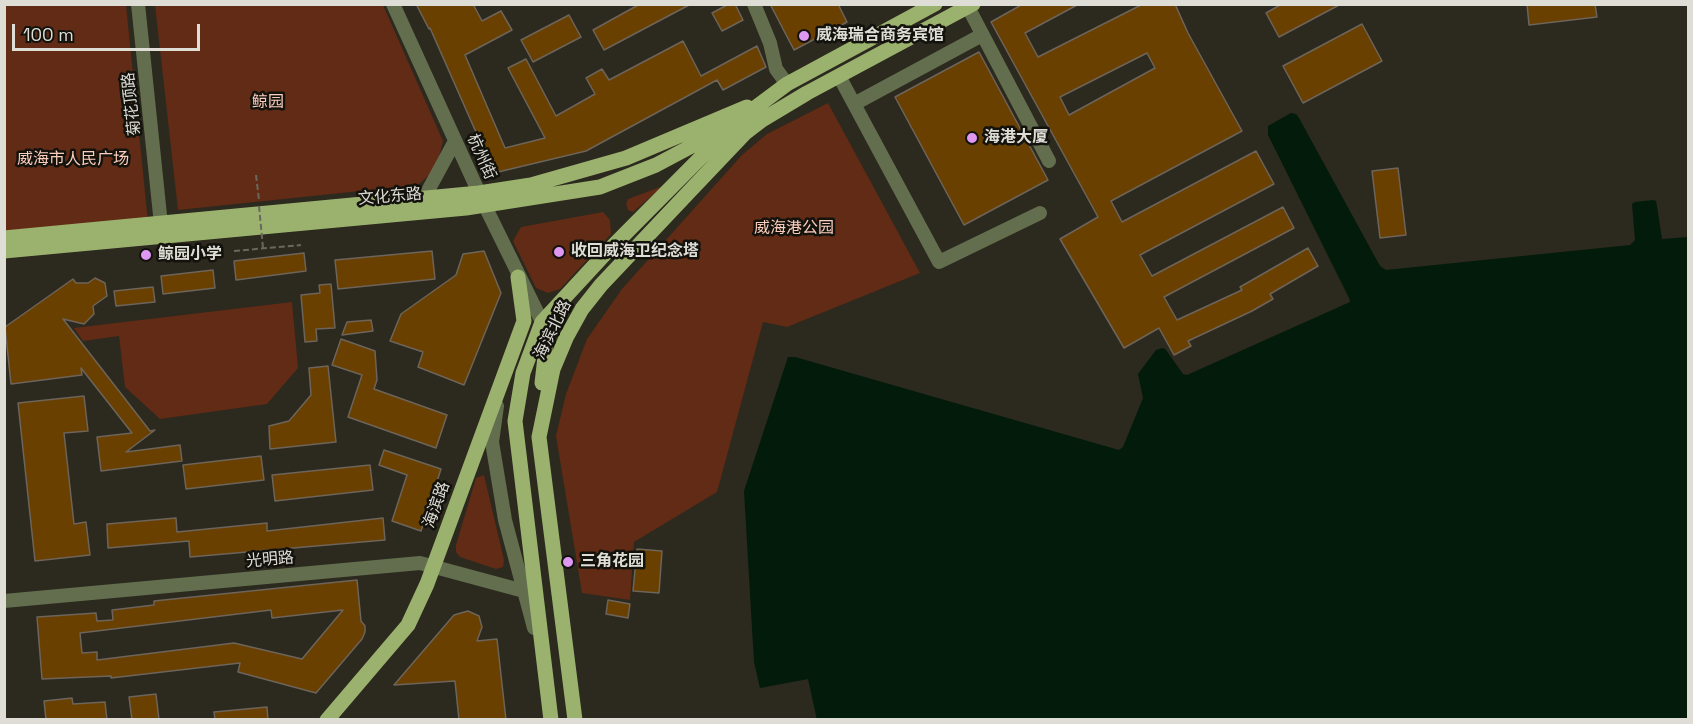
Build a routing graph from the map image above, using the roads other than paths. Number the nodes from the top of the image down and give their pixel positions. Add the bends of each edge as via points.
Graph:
1 (138, 4) edge
2 (393, 4) edge
3 (754, 4) edge
4 (935, 4) edge
5 (970, 6) edge
6 (982, 35) junction
7 (839, 76) junction
8 (787, 84) junction
9 (799, 97) junction
10 (768, 98) junction
11 (854, 104) junction
12 (762, 120) junction
13 (736, 122) junction
14 (455, 141) junction
15 (1049, 161) dead end
16 (424, 198) junction
17 (482, 200) junction
18 (1040, 213) dead end
19 (162, 230) junction
20 (4, 238) edge
21 (27, 249) junction
22 (4, 251) edge
23 (4, 259) edge
24 (518, 276) junction
25 (542, 322) junction
26 (500, 386) junction
27 (538, 437) junction
28 (434, 565) junction
29 (530, 592) junction
30 (4, 601) edge
31 (327, 720) edge
32 (551, 720) edge
33 (575, 720) edge

1 - 19 street, 菊花顶路
2 - 14 street, 杭州街
3 - 8 street via 776,69
4 - 8 main road, 海滨北路
5 - 6 street
5 - 7 main road, 海滨北路
6 - 11 street
6 - 15 street
7 - 9 main road, 海滨北路
7 - 11 street
8 - 10 main road, 海滨北路
9 - 10 main road
9 - 12 main road, 海滨北路
10 - 13 main road, 海滨北路
10 - 17 main road via 626,159
11 - 18 street via 939,262
12 - 13 main road, 文化东路
12 - 27 main road, 海滨北路 via 687,194 582,309 554,369
13 - 17 main road, 文化东路 via 656,165 600,188
13 - 25 main road, 海滨北路
14 - 16 street
14 - 17 street, 杭州街
16 - 17 main road
16 - 19 main road
17 - 19 main road, 文化东路
17 - 24 street, 杭州街
19 - 20 main road
19 - 21 main road, 文化东路
21 - 22 main road, 文化东路
21 - 23 main road
24 - 25 street, 杭州街
24 - 26 main road, 海滨路 via 524,321
25 - 27 main road via 546,357
25 - 29 main road, 海滨北路 via 523,373 515,421
26 - 28 main road, 海滨路
26 - 29 street via 492,442 505,520
27 - 33 main road, 海滨北路
28 - 29 street, 光明路
28 - 30 street, 光明路 via 420,563
28 - 31 main road, 海滨路 via 408,625
29 - 32 main road, 海滨北路

